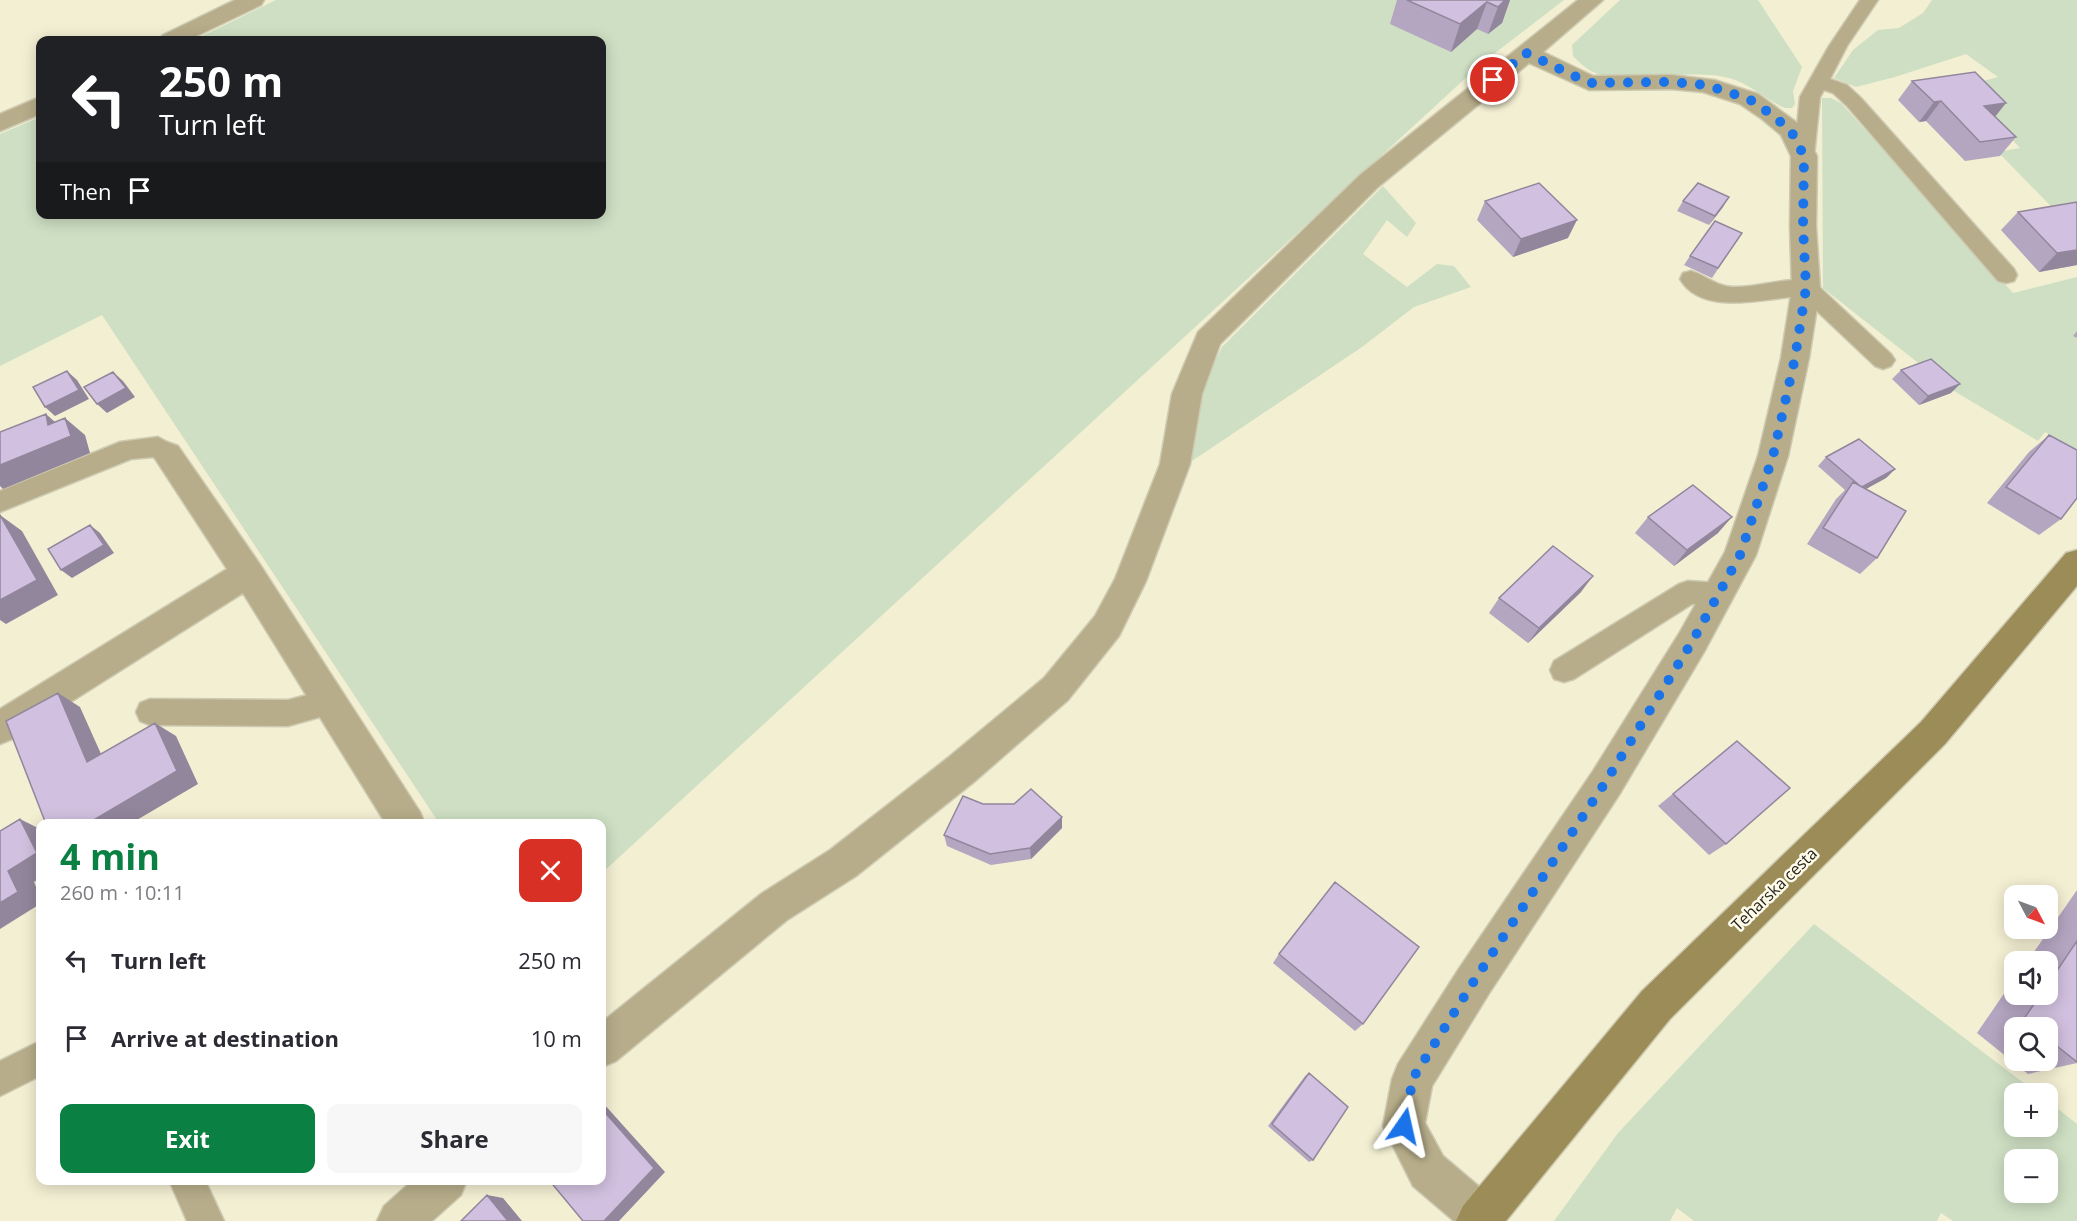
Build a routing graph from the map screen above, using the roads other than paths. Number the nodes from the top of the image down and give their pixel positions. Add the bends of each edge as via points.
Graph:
1 (253, 0) edge
2 (1592, 0) edge
3 (1869, 0) edge
4 (179, 36) edge
5 (1526, 53) junction
6 (1818, 82) junction
7 (36, 107) edge
8 (0, 123) edge
9 (1804, 156) junction
10 (2006, 275) dead end
11 (1691, 279) dead end
12 (1806, 288) junction
13 (1883, 360) dead end
14 (167, 454) joint
15 (0, 502) edge
16 (2077, 563) edge
17 (248, 573) junction
18 (1718, 594) junction
19 (1564, 670) dead end
20 (330, 702) junction
21 (150, 712) dead end
22 (0, 728) edge
23 (404, 819) edge
24 (606, 1044) edge
25 (36, 1060) edge
26 (0, 1079) edge
27 (188, 1185) edge
28 (440, 1185) edge
29 (1479, 1219) edge
30 (206, 1221) edge
31 (399, 1221) edge

1 - 4 street
2 - 5 street
3 - 6 lane
5 - 9 street via 1589,83 1706,85 1749,99 1791,131
5 - 24 street via 1369,181 1208,339 1187,394 1175,464 1130,580 1107,626 1056,690 852,856 774,907
6 - 9 lane via 1810,97
6 - 10 lane via 1840,89 1854,102
7 - 8 street
9 - 12 street
11 - 12 lane via 1715,293 1738,297
12 - 13 lane
12 - 18 street via 1773,456 1740,555
14 - 15 lane via 158,447 129,449
14 - 17 street
16 - 29 street, Teharska cesta via 1933,733 1656,1005
17 - 20 street
17 - 22 street
18 - 19 lane via 1688,592
18 - 29 street via 1605,783 1413,1078 1404,1126 1428,1171
20 - 21 lane via 288,713
20 - 23 street
25 - 26 lane
27 - 30 lane
28 - 31 street

